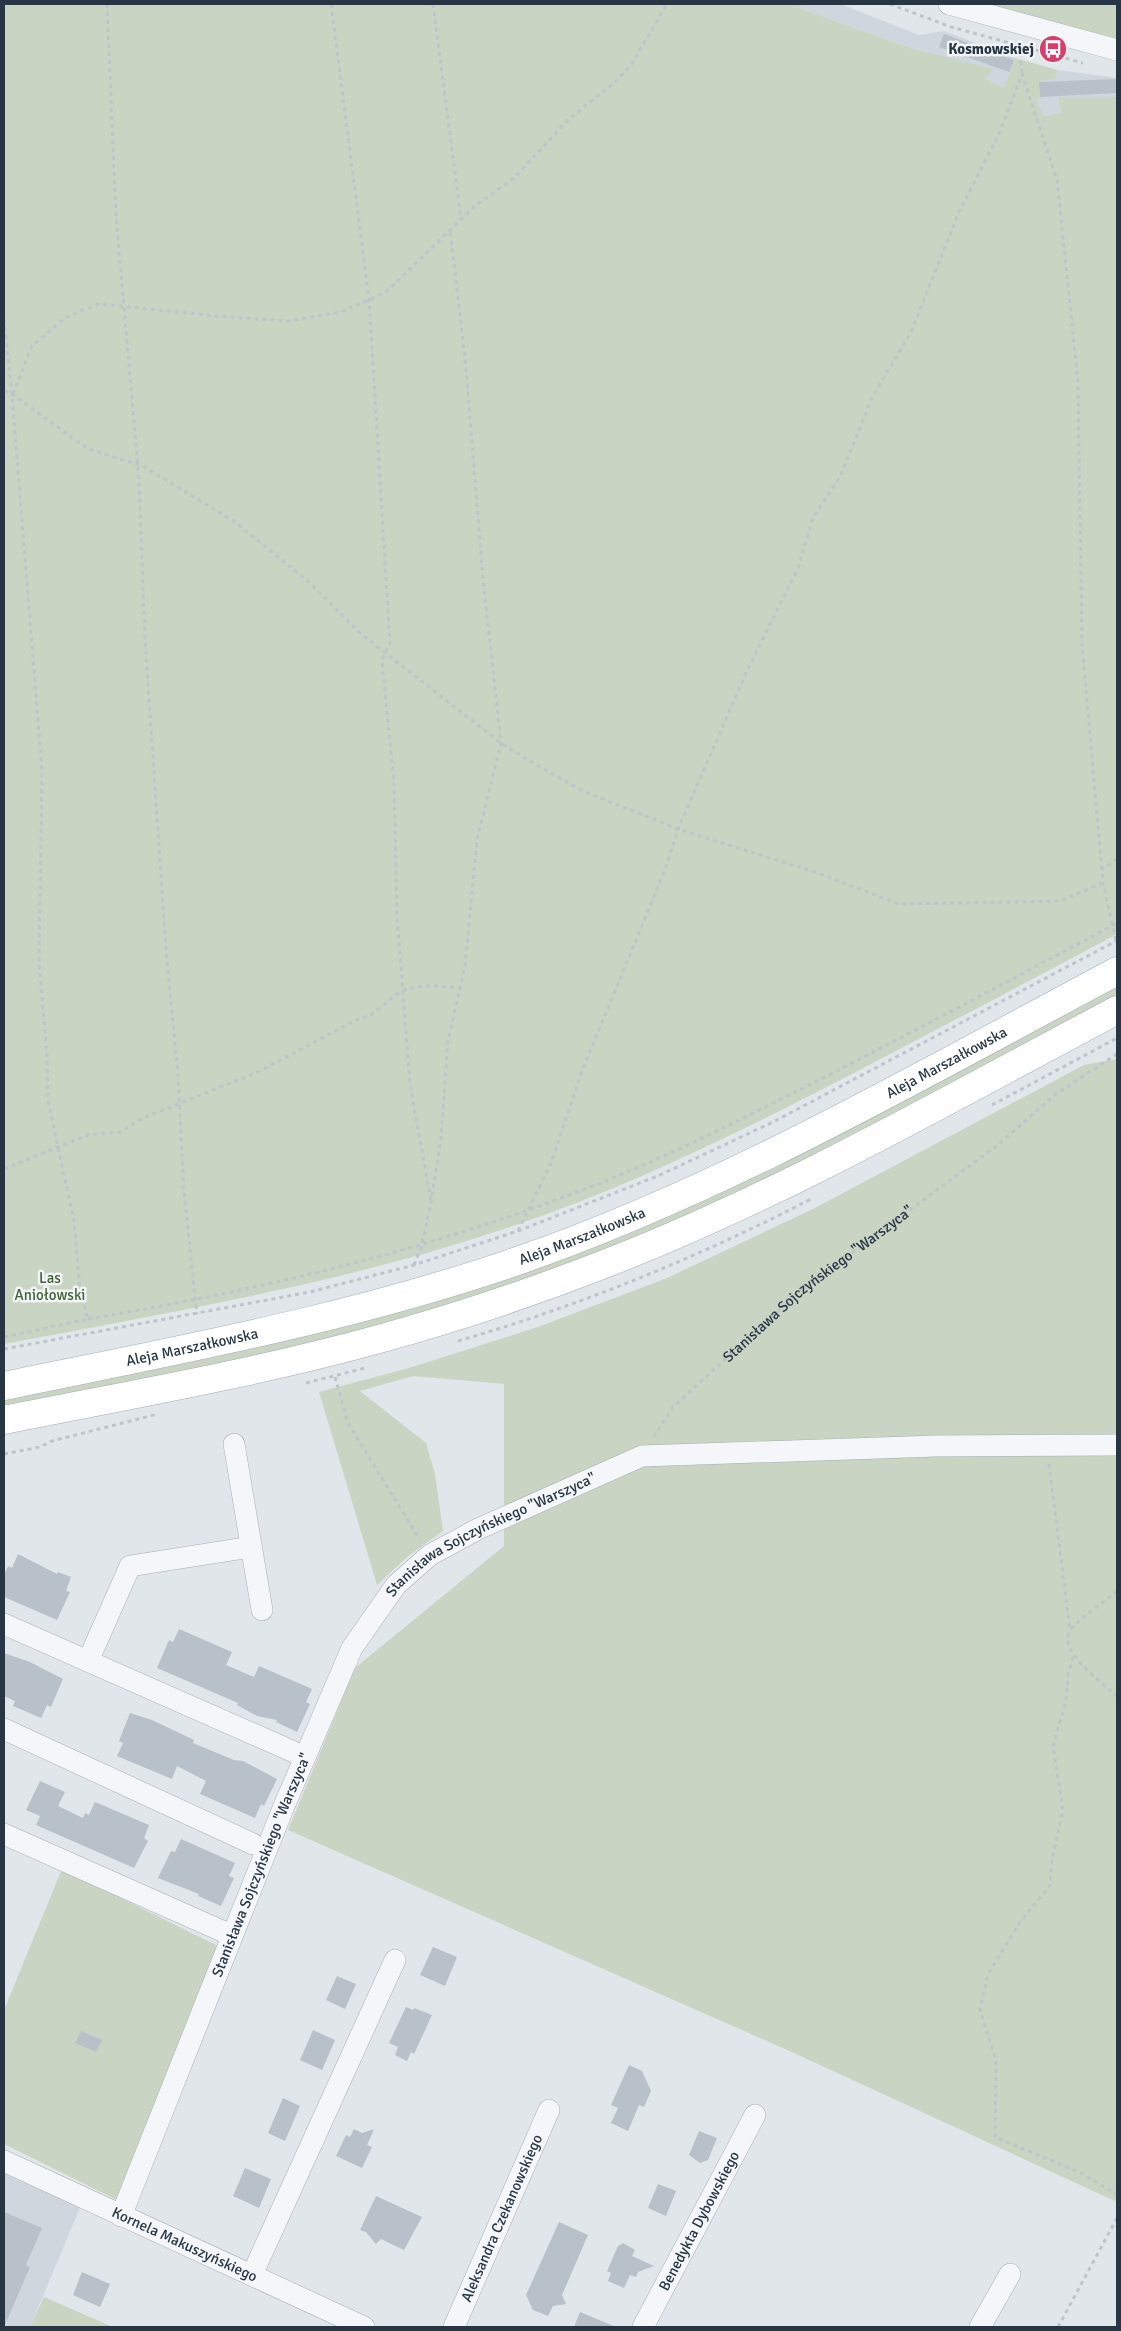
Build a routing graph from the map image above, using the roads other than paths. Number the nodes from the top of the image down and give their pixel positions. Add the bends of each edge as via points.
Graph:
1 (949, 4) edge
2 (988, 9) edge
3 (1117, 50) edge
4 (1117, 971) edge
5 (1117, 1010) edge
6 (4, 1386) edge
7 (4, 1420) edge
8 (234, 1444) dead end
9 (1117, 1445) edge
10 (251, 1547) junction
11 (262, 1610) dead end
12 (4, 1624) edge
13 (88, 1661) junction
14 (4, 1729) edge
15 (294, 1752) dead end
16 (4, 1834) edge
17 (253, 1844) dead end
18 (222, 1931) dead end
19 (395, 1960) dead end
20 (549, 2110) dead end
21 (755, 2115) dead end
22 (4, 2161) edge
23 (121, 2216) junction
24 (1010, 2274) dead end
25 (252, 2275) junction
26 (364, 2327) edge
27 (454, 2327) edge
28 (644, 2327) edge
29 (980, 2327) edge

1 - 2 street
2 - 3 street
4 - 6 main road, Aleja Marszałkowska via 777,1150 653,1208 524,1258 368,1306
5 - 7 main road via 805,1174 607,1264 377,1340
8 - 10 street
9 - 23 street, Stanisława Sojczyńskiego "Warszyca" via 936,1446 642,1456 478,1529 430,1555 396,1585 352,1648 284,1806
10 - 11 street
10 - 13 street via 130,1566
12 - 13 street
13 - 15 street
14 - 17 street
16 - 18 street
19 - 25 street
20 - 27 street, Aleksandra Czekanowskiego
21 - 28 street, Benedykta Dybowskiego
22 - 23 street, Kornela Makuszyńskiego
23 - 25 street, Kornela Makuszyńskiego
24 - 29 street
25 - 26 street, Kornela Makuszyńskiego

